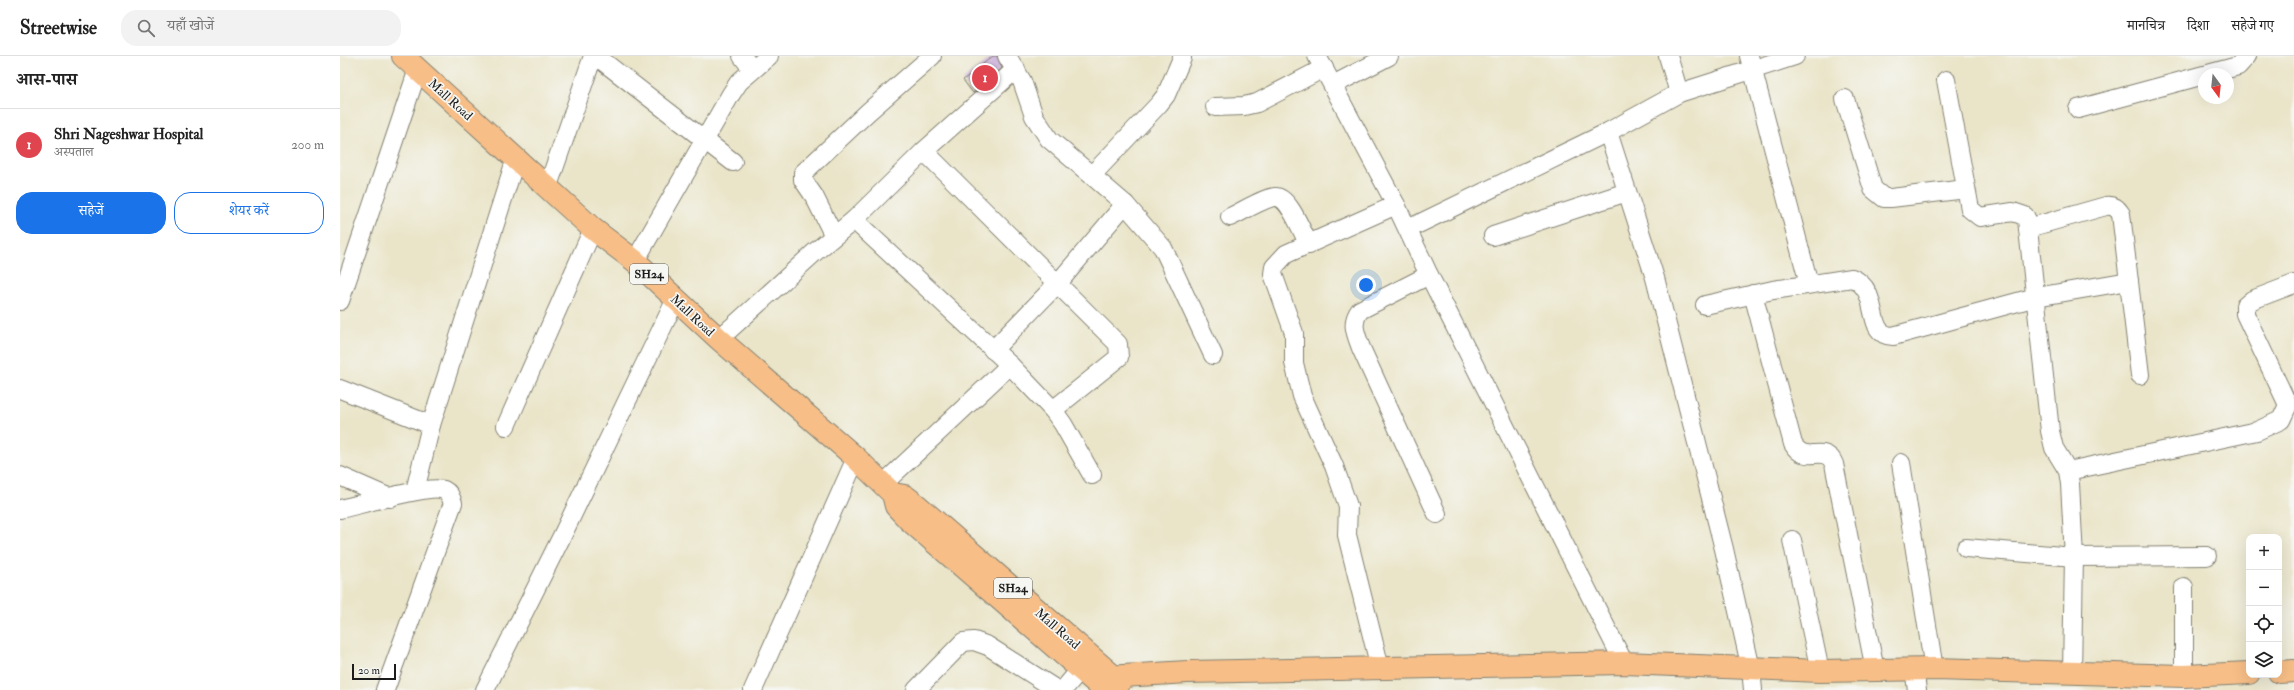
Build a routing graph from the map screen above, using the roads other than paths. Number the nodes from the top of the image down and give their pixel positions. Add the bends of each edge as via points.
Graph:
1 (593, 56) edge
2 (596, 56) edge
3 (769, 56) edge
4 (932, 56) edge
5 (1389, 56) edge
6 (1668, 56) edge
7 (1795, 56) edge
8 (2247, 56) edge
9 (1182, 58) dead end
10 (1012, 62) edge
11 (1320, 62) edge
12 (410, 63) edge
13 (747, 63) edge
14 (1751, 63) edge
15 (2230, 68) edge
16 (2198, 77) edge
17 (1946, 80) dead end
18 (1333, 85) junction
19 (1679, 93) junction
20 (1845, 99) dead end
21 (1215, 107) dead end
22 (2078, 109) dead end
23 (1608, 132) junction
24 (706, 139) junction
25 (924, 151) junction
26 (516, 158) junction
27 (733, 162) dead end
28 (1093, 174) junction
29 (548, 186) junction
30 (1966, 189) junction
31 (1627, 192) junction
32 (1125, 204) junction
33 (1396, 205) junction
34 (1230, 218) dead end
35 (854, 220) junction
36 (2028, 228) junction
37 (593, 229) junction
38 (1408, 229) junction
39 (834, 236) junction
40 (1494, 236) dead end
41 (1309, 246) junction
42 (635, 261) junction
43 (1429, 276) junction
44 (2129, 281) junction
45 (1059, 282) junction
46 (1809, 284) junction
47 (2294, 284) edge
48 (1753, 294) junction
49 (2036, 296) junction
50 (676, 299) junction
51 (340, 301) edge
52 (1705, 305) dead end
53 (719, 339) junction
54 (992, 350) junction
55 (1213, 355) dead end
56 (1010, 365) junction
57 (2140, 375) dead end
58 (340, 389) edge
59 (1053, 410) junction
60 (431, 425) junction
61 (506, 426) dead end
62 (856, 458) junction
63 (1901, 463) dead end
64 (2068, 471) junction
65 (1092, 475) dead end
66 (340, 476) edge
67 (888, 489) junction
68 (415, 491) junction
69 (390, 498) junction
70 (340, 509) edge
71 (1437, 514) dead end
72 (1792, 540) dead end
73 (1966, 548) dead end
74 (2206, 556) dead end
75 (2074, 557) junction
76 (2184, 587) dead end
77 (1624, 663) junction
78 (1380, 668) junction
79 (1875, 670) junction
80 (1820, 671) junction
81 (2294, 671) edge
82 (2282, 672) edge
83 (2072, 673) junction
84 (2246, 673) edge
85 (1922, 676) edge
86 (2184, 676) junction
87 (1102, 677) edge
88 (1752, 680) edge
89 (385, 690) edge
90 (484, 690) edge
91 (753, 690) edge
92 (916, 690) edge
93 (1057, 690) edge
94 (1063, 690) edge

1 - 29 street
2 - 24 street
3 - 13 street
4 - 39 street via 803,173 803,180
5 - 18 street
6 - 19 street
7 - 14 street
8 - 15 street via 2238,66
9 - 28 street via 1166,95
10 - 25 street
10 - 28 street via 1022,81 1034,116 1046,134
11 - 18 street
11 - 21 street via 1257,103
12 - 26 main road, Mall Road / SH24
12 - 51 street
13 - 24 street
14 - 19 street
14 - 46 street
16 - 22 street
17 - 30 street
18 - 33 street
19 - 23 street
20 - 30 street via 1873,189 1878,195 1891,198
23 - 31 street
23 - 38 street
24 - 27 street
24 - 42 street
25 - 35 street
25 - 45 street
26 - 29 main road, Mall Road / SH24
26 - 60 street
28 - 32 street
29 - 37 main road, Mall Road / SH24
30 - 36 street via 1970,209 1975,215 1980,217 2020,213 2026,216
31 - 40 street
31 - 88 street via 1654,278 1724,549
32 - 45 street
32 - 55 street via 1163,248
33 - 38 street
33 - 41 street
34 - 41 street via 1268,199 1280,197 1290,207
35 - 39 street
35 - 54 street
36 - 44 street via 2112,206 2118,209 2121,214
36 - 49 street
37 - 42 main road, Mall Road / SH24
37 - 61 street
38 - 43 street
39 - 53 street
41 - 78 street via 1286,254 1280,259 1274,267 1274,283 1294,333 1294,363 1302,396 1334,466 1348,506 1347,535
42 - 50 main road, Mall Road / SH24
43 - 71 street via 1360,310 1354,318 1361,348
43 - 77 street
44 - 49 street
44 - 57 street
45 - 54 street
45 - 59 street via 1115,339 1120,353 1119,357
46 - 48 street
46 - 49 street via 1843,278 1860,281 1869,294 1877,328 1888,335 1962,318
47 - 64 street via 2252,300 2245,306 2245,314 2288,405 2281,420 2257,431
48 - 52 street
48 - 79 street via 1793,444 1802,455 1822,453 1834,464
49 - 64 street via 2050,431 2054,448
50 - 53 main road, Mall Road / SH24
50 - 90 street via 563,534
53 - 62 main road, Mall Road / SH24
54 - 56 street
56 - 59 street
56 - 67 street
58 - 60 street
59 - 65 street
60 - 68 street
62 - 67 main road, Mall Road / SH24
62 - 91 street
63 - 85 street
64 - 75 street
66 - 69 street
67 - 87 main road, Mall Road / SH24 via 905,496 918,506
68 - 69 street
68 - 89 street via 445,490 453,503
69 - 70 street
72 - 80 street
73 - 75 street
74 - 75 street
75 - 83 street
76 - 86 street
77 - 78 main road
77 - 88 main road
78 - 87 main road via 1188,672
79 - 80 main road
79 - 85 main road
80 - 88 main road
81 - 82 main road
83 - 85 main road
83 - 86 main road
84 - 86 main road
87 - 94 street
92 - 93 street via 963,642 974,641 988,646

